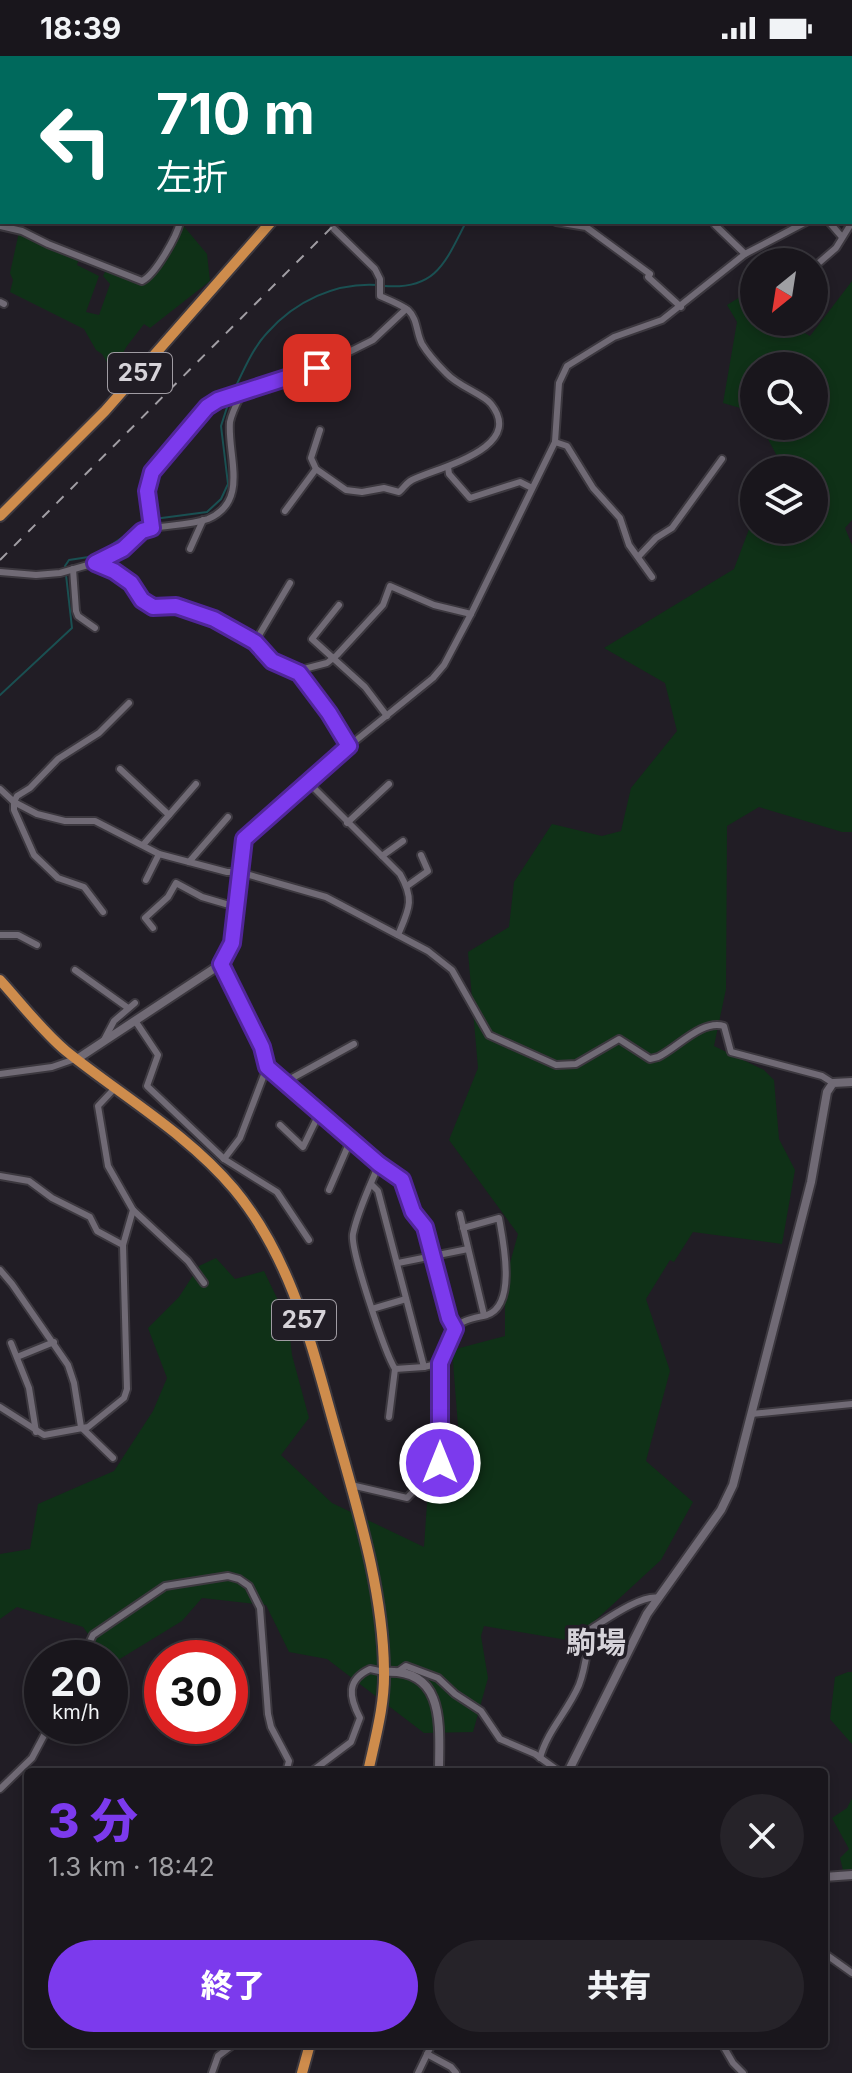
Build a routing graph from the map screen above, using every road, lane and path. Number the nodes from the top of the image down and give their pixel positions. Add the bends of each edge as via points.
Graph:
1 (179, 224) edge
2 (269, 224) edge
3 (568, 224) edge
4 (802, 224) edge
5 (831, 224) edge
6 (715, 225) dead end
7 (0, 226) edge
8 (849, 227) dead end
9 (334, 229) dead end
10 (842, 237) junction
11 (756, 248) edge
12 (740, 249) edge
13 (828, 256) edge
14 (740, 258) edge
15 (681, 307) junction
16 (406, 309) junction
17 (240, 394) junction
18 (320, 430) dead end
19 (555, 442) junction
20 (722, 459) dead end
21 (448, 467) junction
22 (316, 469) junction
23 (532, 488) junction
24 (285, 511) dead end
25 (0, 516) edge
26 (203, 520) junction
27 (152, 526) junction
28 (190, 549) dead end
29 (639, 556) junction
30 (95, 563) junction
31 (72, 569) junction
32 (0, 572) edge
33 (652, 577) dead end
34 (290, 583) dead end
35 (339, 605) dead end
36 (471, 614) junction
37 (95, 628) dead end
38 (255, 642) junction
39 (332, 658) junction
40 (288, 666) junction
41 (129, 703) dead end
42 (387, 716) junction
43 (349, 746) junction
44 (120, 769) dead end
45 (308, 782) junction
46 (196, 784) dead end
47 (389, 784) dead end
48 (0, 789) edge
49 (14, 802) junction
50 (169, 815) junction
51 (228, 817) dead end
52 (347, 823) junction
53 (403, 841) dead end
54 (143, 845) junction
55 (159, 854) junction
56 (421, 855) dead end
57 (382, 856) junction
58 (189, 862) junction
59 (239, 872) junction
60 (146, 880) dead end
61 (407, 886) junction
62 (236, 907) junction
63 (103, 912) dead end
64 (153, 928) dead end
65 (0, 935) edge
66 (398, 935) junction
67 (37, 945) dead end
68 (221, 964) junction
69 (75, 970) dead end
70 (0, 980) edge
71 (136, 1022) junction
72 (103, 1042) junction
73 (354, 1044) dead end
74 (77, 1059) junction
75 (267, 1067) junction
76 (0, 1074) edge
77 (285, 1082) junction
78 (852, 1082) edge
79 (833, 1083) junction
80 (114, 1089) junction
81 (320, 1112) junction
82 (280, 1125) dead end
83 (351, 1139) junction
84 (224, 1159) junction
85 (379, 1164) junction
86 (0, 1176) edge
87 (371, 1184) junction
88 (329, 1190) dead end
89 (133, 1210) junction
90 (460, 1214) dead end
91 (463, 1228) junction
92 (309, 1240) dead end
93 (123, 1245) junction
94 (468, 1249) junction
95 (433, 1258) junction
96 (398, 1263) junction
97 (0, 1270) edge
98 (204, 1283) dead end
99 (406, 1299) junction
100 (372, 1309) junction
101 (484, 1315) junction
102 (455, 1329) junction
103 (54, 1342) junction
104 (11, 1343) dead end
105 (17, 1357) junction
106 (440, 1363) junction
107 (424, 1367) junction
108 (395, 1369) junction
109 (852, 1404) edge
110 (0, 1407) edge
111 (751, 1414) junction
112 (389, 1417) dead end
113 (81, 1427) junction
114 (36, 1432) junction
115 (113, 1458) dead end
116 (351, 1485) junction
117 (659, 1598) junction
118 (91, 1640) edge
119 (399, 1671) junction
120 (384, 1672) junction
121 (39, 1744) edge
122 (540, 1758) junction
123 (287, 1768) edge
124 (316, 1768) edge
125 (369, 1768) edge
126 (439, 1768) edge
127 (554, 1768) edge
128 (570, 1768) edge
129 (0, 1789) edge
130 (852, 1875) edge
131 (828, 1877) edge
132 (828, 1956) edge
133 (852, 1973) edge
134 (229, 2048) edge
135 (309, 2048) edge
136 (430, 2048) edge
137 (724, 2048) edge
138 (427, 2054) junction
139 (212, 2073) edge
140 (302, 2073) edge
141 (418, 2073) edge
142 (456, 2073) edge
143 (743, 2073) edge

1 - 7 street via 156,267 142,281
2 - 25 highway, 257 via 105,411
3 - 15 street via 586,227 650,274
4 - 11 street
5 - 10 street
6 - 12 street
8 - 10 street
9 - 16 street via 375,269 380,296
10 - 13 street
14 - 15 street
15 - 19 street via 662,320 614,337 567,366 559,383
16 - 17 street via 373,340 317,368
16 - 21 street via 428,352 461,387 489,400 499,416 497,434 473,455
17 - 26 street via 230,425 233,490 222,509
17 - 27 street via 200,414 155,466 147,491
18 - 22 street via 311,458
19 - 23 street
19 - 29 street via 567,446 620,518 629,545
20 - 29 street via 672,528
21 - 22 street via 411,480 399,492 346,490
21 - 23 street via 470,498 520,482
22 - 24 street
23 - 36 street
26 - 27 street
26 - 28 street
27 - 30 street
29 - 33 street
30 - 31 street
30 - 38 street via 131,583 153,607 176,606 214,619
31 - 32 street via 36,575
31 - 37 street via 76,611
34 - 38 street
35 - 39 street via 312,639
36 - 39 street via 390,586 383,605
36 - 42 street via 444,665
38 - 40 street via 265,657
39 - 40 street via 304,669
39 - 42 street
40 - 43 street via 308,684
41 - 49 street
42 - 43 street
43 - 45 street
44 - 50 street
45 - 52 street
45 - 59 street via 244,839
46 - 50 street
47 - 52 street
48 - 49 street
49 - 54 street via 65,821 95,821
49 - 63 street via 34,855 58,878 84,887
50 - 54 street
51 - 58 street
52 - 57 street
53 - 57 street
54 - 55 street
55 - 58 street
55 - 60 street
56 - 61 street via 428,871
57 - 61 street
58 - 59 street
59 - 62 street
59 - 66 street via 326,897
61 - 66 street via 410,901
62 - 64 street via 176,883 145,918
62 - 68 street via 230,951
65 - 67 street via 18,935
66 - 79 street via 452,970 489,1035 556,1065 576,1064 619,1039 650,1059 658,1057 718,1023 724,1026 731,1052
68 - 71 street
68 - 75 street
69 - 72 street via 132,1006 114,1021
70 - 74 highway, 257
71 - 72 street
71 - 84 street via 158,1055 147,1086
72 - 74 street
73 - 77 street
74 - 76 street
74 - 80 highway, 257
75 - 77 street
75 - 84 street via 240,1138
77 - 81 street
78 - 79 street
79 - 111 street
80 - 89 street via 98,1106 101,1132 108,1166
80 - 116 highway, 257 via 208,1162 234,1189 276,1252 303,1318
81 - 82 street via 303,1147
81 - 83 street
83 - 85 street
83 - 88 street
84 - 92 street via 277,1192
85 - 87 street
85 - 95 street via 402,1180 413,1212 425,1227
86 - 93 street via 29,1181 90,1217 97,1231
87 - 96 street via 378,1191
87 - 100 street via 352,1237
89 - 93 street
89 - 98 street
90 - 91 street
91 - 94 street
91 - 101 street via 499,1218 507,1264 500,1305
93 - 113 street via 127,1389 124,1398
94 - 95 street
94 - 101 street
95 - 96 street
95 - 102 street
96 - 99 street
97 - 103 street
99 - 100 street
99 - 107 street
100 - 108 street
101 - 102 street
102 - 106 street
103 - 105 street
103 - 113 street via 74,1383
104 - 105 street
105 - 114 street via 29,1388
106 - 107 street
106 - 116 street via 440,1463 407,1498
107 - 108 street
108 - 112 street
109 - 111 street
110 - 114 street
111 - 117 street via 728,1497
113 - 114 street
113 - 115 street
116 - 120 highway, 257 via 374,1579
117 - 122 street via 651,1596 591,1629 580,1683 544,1741
117 - 128 street
118 - 123 street via 165,1586 228,1576 239,1579 260,1608 268,1714 289,1761
119 - 120 street
119 - 122 street via 406,1666 438,1678 481,1711 500,1739
119 - 126 street via 435,1696
120 - 124 street via 370,1669 350,1685 360,1718 351,1742
120 - 125 highway, 257
121 - 129 street
122 - 127 street
130 - 131 street
132 - 133 street
134 - 139 street via 218,2056
135 - 140 highway
136 - 138 street
137 - 143 street
138 - 141 street
138 - 142 street

